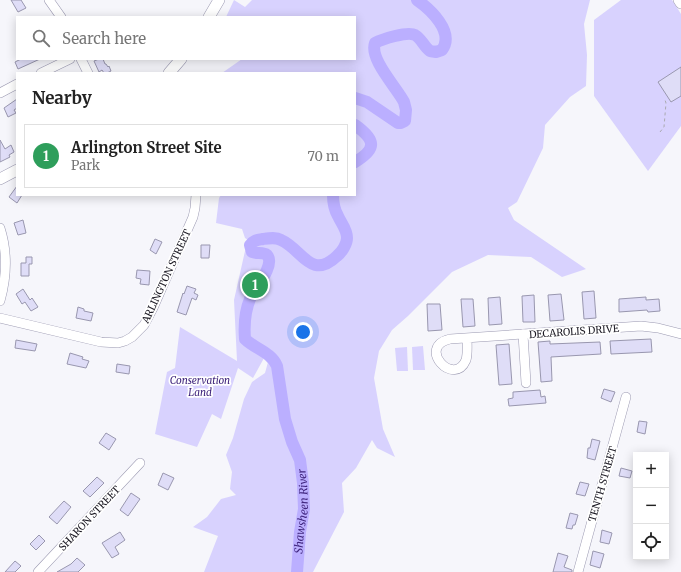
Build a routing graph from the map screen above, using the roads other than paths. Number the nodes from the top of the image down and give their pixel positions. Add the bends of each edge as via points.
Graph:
1 (49, 0) edge
2 (220, 0) edge
3 (679, 0) edge
4 (681, 3) edge
5 (60, 16) edge
6 (210, 16) edge
7 (68, 60) edge
8 (82, 60) edge
9 (180, 60) edge
10 (43, 72) edge
11 (88, 72) edge
12 (170, 72) edge
13 (16, 85) edge
14 (0, 93) edge
15 (16, 171) edge
16 (0, 179) edge
17 (196, 196) edge
18 (0, 228) edge
19 (0, 301) edge
20 (0, 318) edge
21 (523, 334) junction
22 (681, 334) edge
23 (467, 338) dead end
24 (526, 384) dead end
25 (626, 397) dead end
26 (140, 463) dead end
27 (38, 572) edge
28 (578, 572) edge

1 - 5 street
2 - 6 main road
3 - 4 main road
7 - 10 street
8 - 11 street
9 - 12 main road
13 - 14 street
15 - 16 main road
17 - 20 street, ARLINGTON STREET via 193,217 153,308 144,325 132,337 118,343 102,342
18 - 19 street via 6,261
21 - 22 street, DECAROLIS DRIVE via 646,326
21 - 23 street, DECAROLIS DRIVE
21 - 24 street
25 - 28 street, TENTH STREET
26 - 27 street, SHARON STREET

